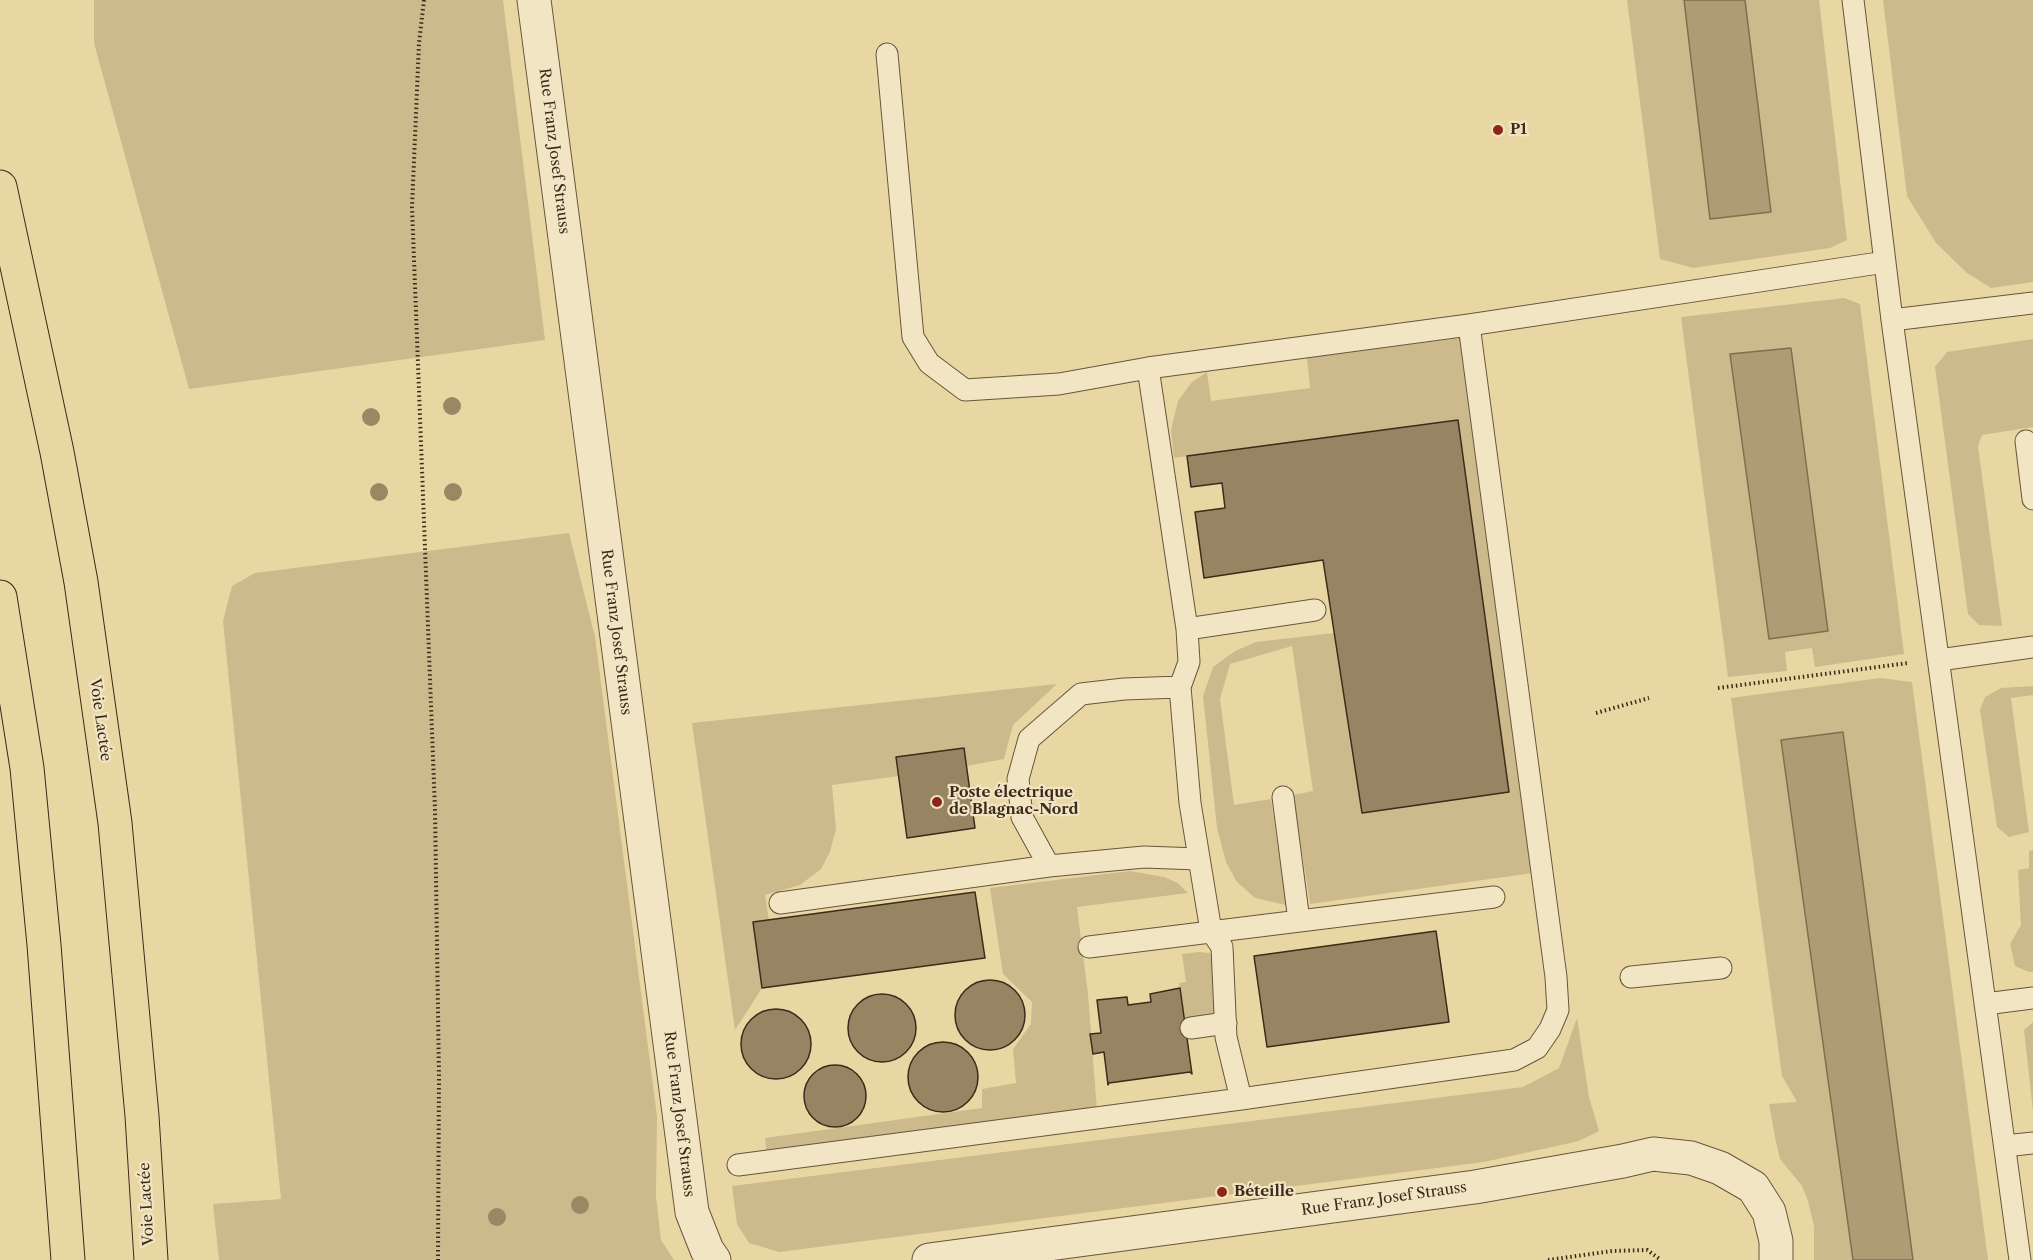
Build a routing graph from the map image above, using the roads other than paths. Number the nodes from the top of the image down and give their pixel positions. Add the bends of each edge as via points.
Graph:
1 (534, 0) edge
2 (1853, 0) edge
3 (887, 54) dead end
4 (0, 187) edge
5 (1885, 262) junction
6 (2033, 303) edge
7 (1892, 320) junction
8 (1469, 325) junction
9 (1149, 368) junction
10 (2026, 441) dead end
11 (2033, 499) edge
12 (0, 597) edge
13 (1315, 610) dead end
14 (1187, 629) junction
15 (2033, 647) edge
16 (1939, 660) junction
17 (1180, 687) junction
18 (1283, 797) dead end
19 (1198, 859) junction
20 (1049, 867) junction
21 (1494, 897) dead end
22 (780, 903) dead end
23 (1299, 921) junction
24 (1210, 931) junction
25 (1089, 946) dead end
26 (1721, 968) dead end
27 (1631, 977) dead end
28 (2033, 998) edge
29 (1985, 1004) junction
30 (1226, 1023) junction
31 (1191, 1028) dead end
32 (1241, 1099) junction
33 (142, 1116) junction
34 (2033, 1143) edge
35 (2005, 1146) junction
36 (738, 1165) dead end
37 (66, 1253) edge
38 (151, 1260) edge
39 (165, 1260) edge
40 (714, 1260) edge
41 (929, 1260) edge
42 (1776, 1260) edge
43 (2020, 1260) edge

1 - 40 street, Rue Franz Josef Strauss via 692,1212
2 - 5 lane
3 - 9 lane via 913,337 928,363 965,390 1059,384
4 - 33 highway, Voie Lactée via 81,582 115,823
5 - 7 lane
5 - 8 lane
6 - 7 lane
7 - 16 lane
8 - 9 lane
8 - 32 lane via 1558,1010 1537,1048 1514,1060
9 - 14 lane
10 - 11 lane
12 - 37 highway via 27,768
13 - 14 lane
14 - 17 lane via 1189,662
15 - 16 lane
16 - 29 lane
17 - 19 lane
17 - 20 lane via 1081,694 1029,739 1018,779 1022,816
18 - 23 lane
19 - 20 lane via 1144,857
19 - 24 lane
20 - 22 lane
21 - 23 lane
23 - 24 lane
24 - 25 lane
24 - 30 lane via 1222,947
26 - 27 lane
28 - 29 lane
29 - 35 lane
30 - 31 lane
30 - 32 lane
32 - 36 lane
33 - 38 highway, Voie Lactée
33 - 39 highway
34 - 35 lane
35 - 43 lane
41 - 42 street, Rue Franz Josef Strauss via 1475,1187 1653,1154 1691,1158 1720,1167 1753,1188 1769,1212

